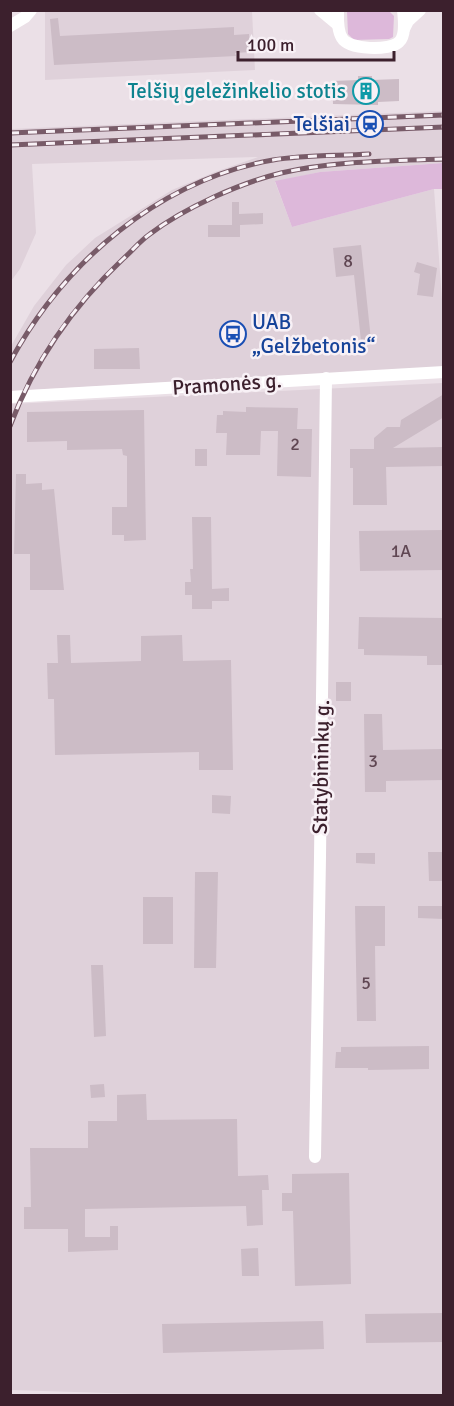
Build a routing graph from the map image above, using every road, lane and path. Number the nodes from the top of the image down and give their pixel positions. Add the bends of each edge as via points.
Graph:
1 (30, 10) edge
2 (320, 10) edge
3 (338, 10) edge
4 (403, 10) edge
5 (420, 10) edge
6 (338, 25) junction
7 (10, 26) edge
8 (404, 29) junction
9 (444, 372) edge
10 (326, 378) junction
11 (10, 397) edge
12 (315, 1157) dead end

1 - 7 street via 25,18
2 - 6 street
3 - 6 street
4 - 8 street
5 - 8 street
6 - 8 street via 341,37 356,48 397,44
9 - 10 street, Pramonės g.
10 - 11 street, Pramonės g.
10 - 12 street, Statybininkų g.

